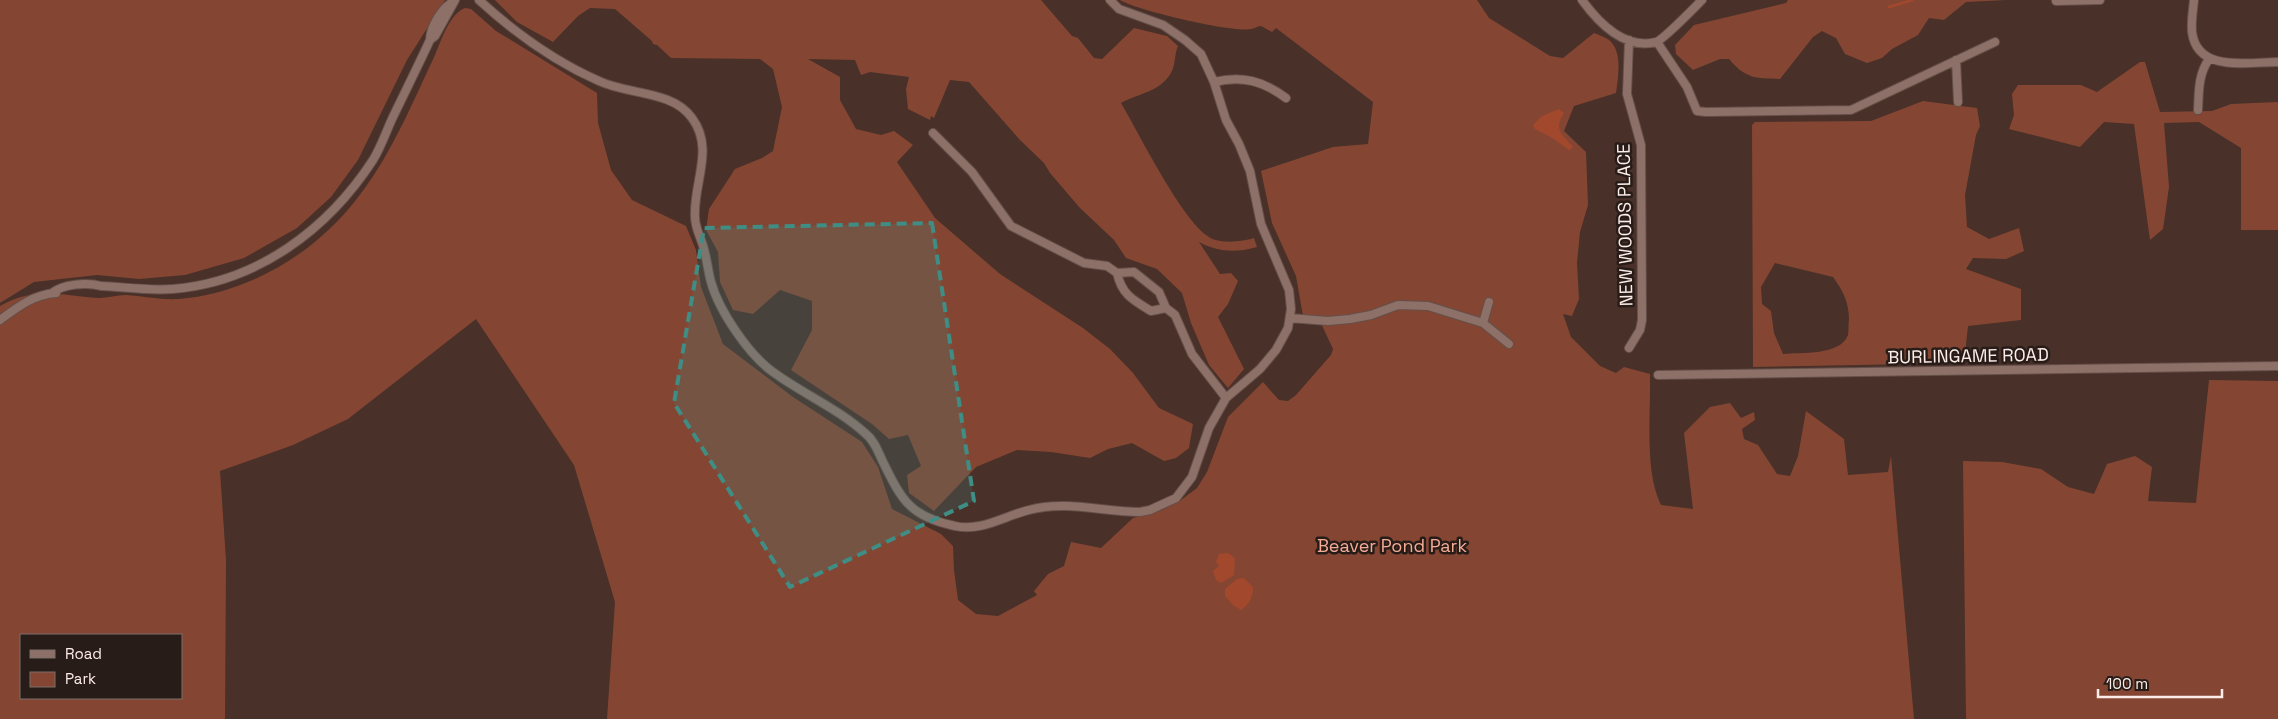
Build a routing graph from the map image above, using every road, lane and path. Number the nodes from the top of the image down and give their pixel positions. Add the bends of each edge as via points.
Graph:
1 (479, 0) edge
2 (1110, 0) edge
3 (1582, 0) edge
4 (1702, 0) edge
5 (2078, 0) edge
6 (2100, 0) edge
7 (2194, 0) edge
8 (454, 1) edge
9 (2056, 1) edge
10 (1629, 40) junction
11 (1657, 42) junction
12 (1995, 42) dead end
13 (2209, 59) junction
14 (1956, 60) junction
15 (2278, 62) edge
16 (1214, 82) junction
17 (1286, 98) dead end
18 (1958, 102) dead end
19 (2198, 110) dead end
20 (933, 133) dead end
21 (1117, 273) junction
22 (1489, 302) dead end
23 (1166, 308) junction
24 (1290, 318) junction
25 (0, 320) edge
26 (1483, 324) junction
27 (1509, 344) dead end
28 (1630, 348) dead end
29 (2278, 366) edge
30 (1658, 375) dead end
31 (1226, 398) junction

1 - 31 street via 522,35 598,81 675,104 693,119 703,156 694,216 716,299 730,323 766,367 867,434 902,498 930,520 975,528 1044,506 1122,512 1150,510 1176,498 1192,477 1208,428
2 - 16 street via 1119,9 1163,25 1185,40 1201,54
3 - 10 street via 1597,21
4 - 11 street
5 - 6 street
5 - 9 street
7 - 13 street via 2193,35 2196,45
8 - 25 street via 447,5 430,33 430,40 374,158 347,196 302,237 264,263 221,280 171,289 93,284 69,286 14,308
10 - 11 street
10 - 28 street, NEW WOODS PLACE via 1627,94 1641,145 1642,320
11 - 14 street via 1687,87 1697,111 1847,111
12 - 14 street
13 - 15 street via 2220,63
13 - 19 street via 2199,84
14 - 18 street
16 - 17 street via 1249,79 1273,88
16 - 24 street via 1226,120 1250,171 1261,224 1289,290
20 - 21 street via 972,172 1011,226 1084,263 1106,266
21 - 23 street via 1134,272 1160,292
21 - 23 street via 1120,287 1131,299 1151,311
22 - 26 street
23 - 31 street via 1175,315 1192,354
24 - 26 street via 1328,320 1371,316 1398,306 1415,305
24 - 31 street via 1276,350 1260,369
26 - 27 street
29 - 30 street, BURLINGAME ROAD

